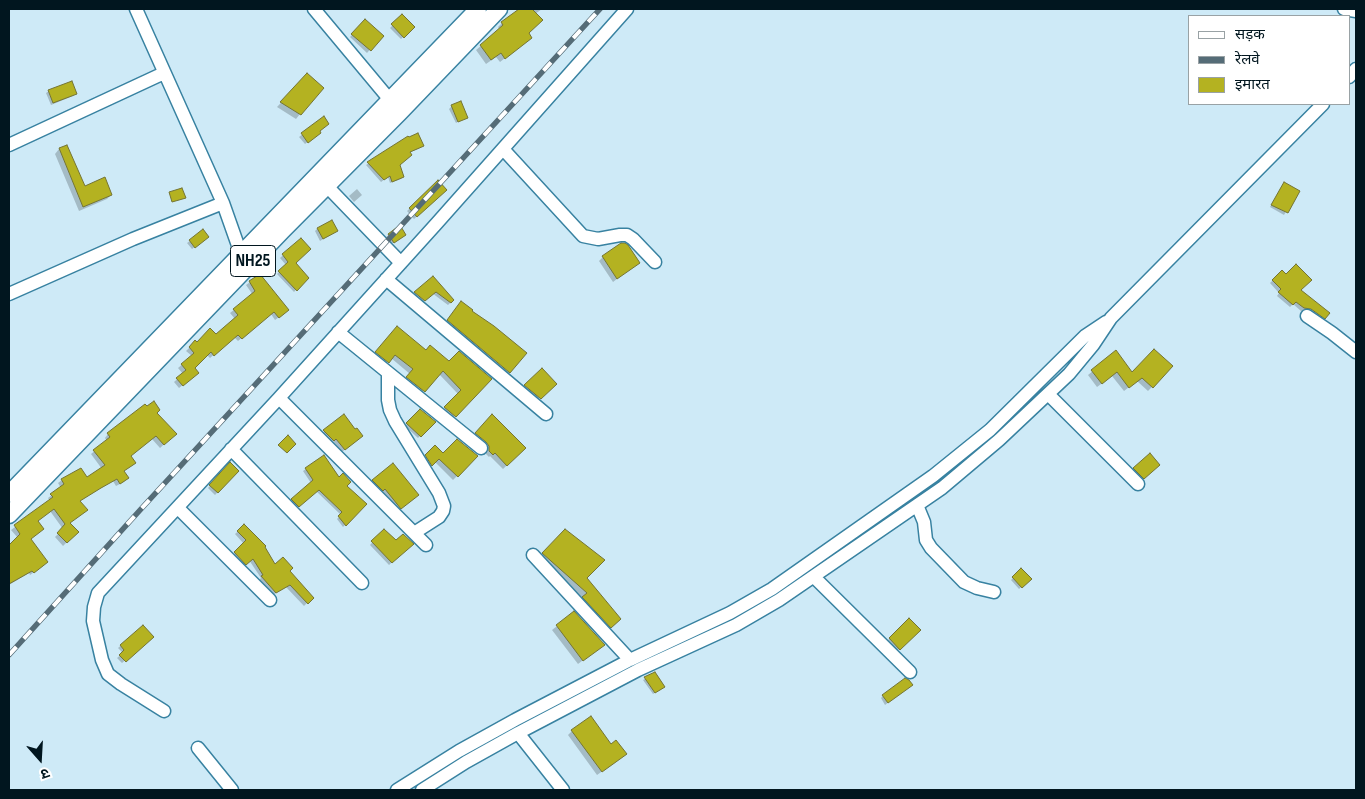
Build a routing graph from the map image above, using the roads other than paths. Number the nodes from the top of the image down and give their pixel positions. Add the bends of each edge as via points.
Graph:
1 (136, 9) edge
2 (314, 9) edge
3 (478, 9) edge
4 (499, 9) edge
5 (627, 9) edge
6 (1344, 9) edge
7 (1356, 11) edge
8 (164, 73) junction
9 (390, 100) junction
10 (1322, 105) edge
11 (9, 145) edge
12 (503, 150) junction
13 (322, 181) junction
14 (222, 204) junction
15 (241, 254) junction
16 (655, 262) dead end
17 (401, 263) junction
18 (386, 279) junction
19 (9, 294) edge
20 (1306, 316) dead end
21 (1112, 318) junction
22 (338, 332) junction
23 (1356, 352) edge
24 (388, 373) junction
25 (1048, 394) junction
26 (279, 398) junction
27 (546, 414) dead end
28 (481, 448) dead end
29 (231, 449) junction
30 (1138, 484) dead end
31 (9, 494) edge
32 (917, 505) junction
33 (178, 508) junction
34 (9, 514) edge
35 (414, 533) junction
36 (426, 545) dead end
37 (534, 555) dead end
38 (814, 577) junction
39 (362, 583) dead end
40 (994, 592) dead end
41 (270, 600) dead end
42 (630, 660) junction
43 (910, 672) dead end
44 (164, 711) dead end
45 (518, 733) junction
46 (198, 748) dead end
47 (232, 790) edge
48 (397, 790) edge
49 (422, 790) edge
50 (563, 790) edge

1 - 8 street
2 - 9 street
3 - 9 main road, NH25
4 - 13 main road, NH25
5 - 12 street
6 - 7 street
8 - 11 street
8 - 14 street
9 - 13 main road, NH25
10 - 21 street
12 - 16 street via 583,236 598,240 627,235
12 - 17 street
13 - 15 main road, NH25
13 - 17 street
13 - 34 main road, NH25 via 282,230
14 - 15 street
14 - 19 street
15 - 31 main road, NH25
17 - 18 street
18 - 22 street
18 - 27 street
20 - 23 street
21 - 25 street via 1069,374
21 - 42 street via 1085,336 990,430 926,482 772,589 730,613
22 - 24 street
22 - 26 street
24 - 28 street
24 - 35 street via 388,400 395,422 444,506 439,516
25 - 30 street
25 - 32 street via 999,440
26 - 29 street
26 - 35 street
29 - 33 street
29 - 39 street
32 - 38 street
32 - 40 street via 931,548 964,582
33 - 41 street
33 - 44 street via 98,593 94,606 93,621 108,674
35 - 36 street
37 - 42 street
38 - 43 street
38 - 45 street via 736,625 638,670
42 - 48 street via 491,733
45 - 49 street
45 - 50 street
46 - 47 street

